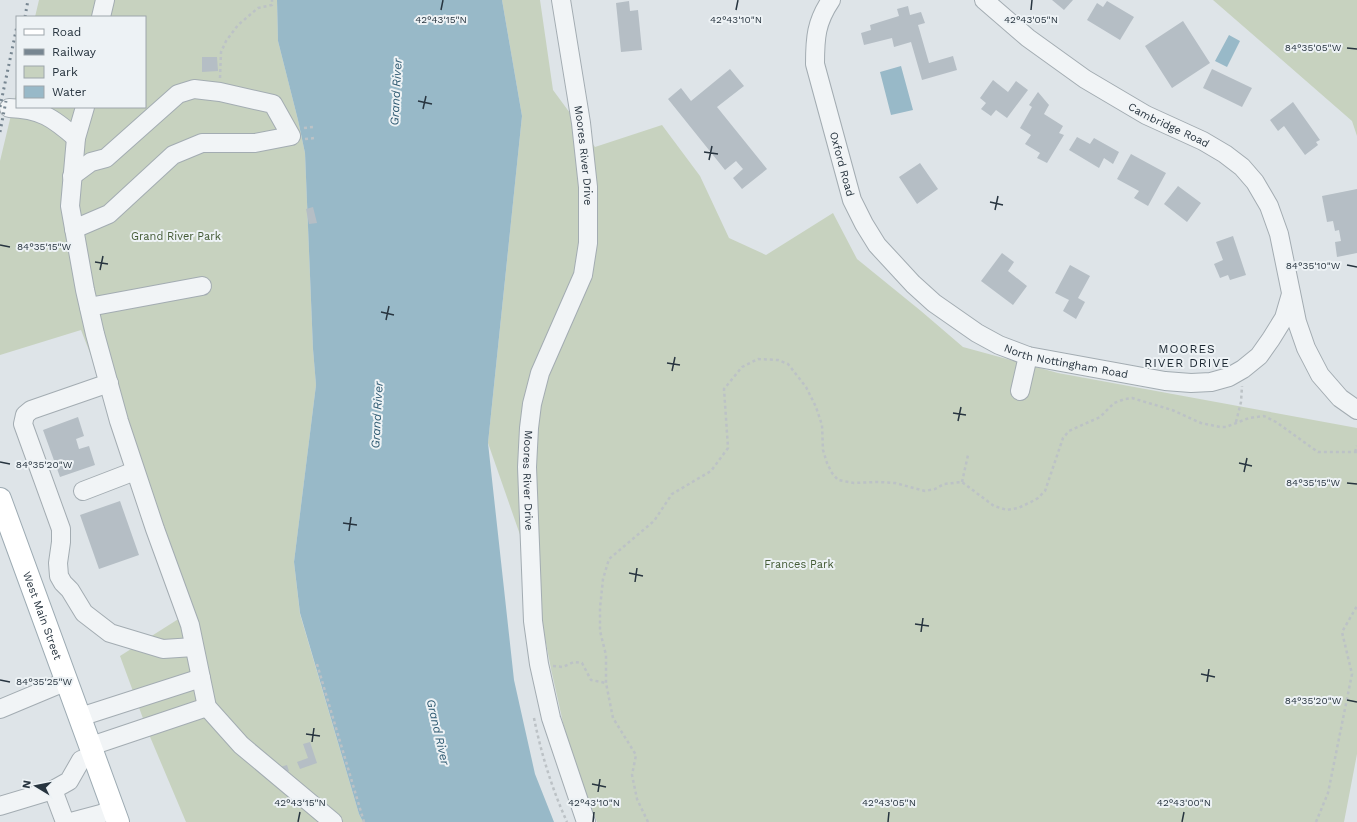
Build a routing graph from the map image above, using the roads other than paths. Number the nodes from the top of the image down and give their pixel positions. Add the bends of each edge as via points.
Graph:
1 (105, 0) edge
2 (561, 0) edge
3 (831, 0) edge
4 (984, 0) edge
5 (101, 16) edge
6 (9, 108) dead end
7 (85, 108) edge
8 (76, 138) junction
9 (72, 176) junction
10 (74, 229) junction
11 (202, 286) dead end
12 (1291, 294) junction
13 (934, 303) joint
14 (89, 307) junction
15 (1028, 356) junction
16 (109, 383) junction
17 (1020, 391) dead end
18 (1357, 410) edge
19 (135, 471) junction
20 (83, 491) dead end
21 (0, 499) edge
22 (0, 544) edge
23 (194, 647) junction
24 (201, 678) junction
25 (60, 684) junction
26 (207, 707) junction
27 (0, 709) edge
28 (80, 716) junction
29 (88, 754) junction
30 (53, 790) junction
31 (0, 806) edge
32 (109, 817) edge
33 (65, 822) edge
34 (71, 822) edge
35 (333, 822) edge
36 (586, 822) edge

1 - 5 street
2 - 36 street, Moores River Drive via 581,123 588,187 588,243 583,275 540,373 532,404 527,467 533,621 539,664 551,718
3 - 13 street, Oxford Road via 818,26 815,64 852,200 877,245
4 - 12 street, Cambridge Road via 1028,38 1085,79 1146,115 1203,141 1242,167 1255,182 1269,206 1279,234
6 - 8 street via 40,113
7 - 8 street
8 - 9 street
9 - 10 street via 70,206
9 - 10 street via 91,162 106,158 178,94 194,89 273,104 293,136 255,143 202,143 173,155 109,214
10 - 14 street
11 - 14 street
12 - 15 street, North Nottingham Road via 1284,318 1259,356 1229,377 1211,382 1165,381
12 - 18 street via 1306,348 1320,375 1340,398
13 - 15 street, North Nottingham Road via 999,346
14 - 16 street
15 - 17 street
16 - 19 street
16 - 23 street via 31,410 25,415 22,424 61,529 58,576 84,613 110,633 163,650
19 - 20 street
19 - 23 street via 190,625
21 - 25 main road, West Main Street
22 - 25 main road, West Main Street
23 - 24 street
24 - 26 street
24 - 28 street
25 - 27 street
25 - 28 main road, West Main Street
25 - 29 main road, West Main Street
26 - 29 street
26 - 35 street via 241,745
28 - 29 main road, West Main Street
29 - 30 street via 70,781
29 - 32 main road, West Main Street
30 - 31 street
30 - 33 street
32 - 34 street

